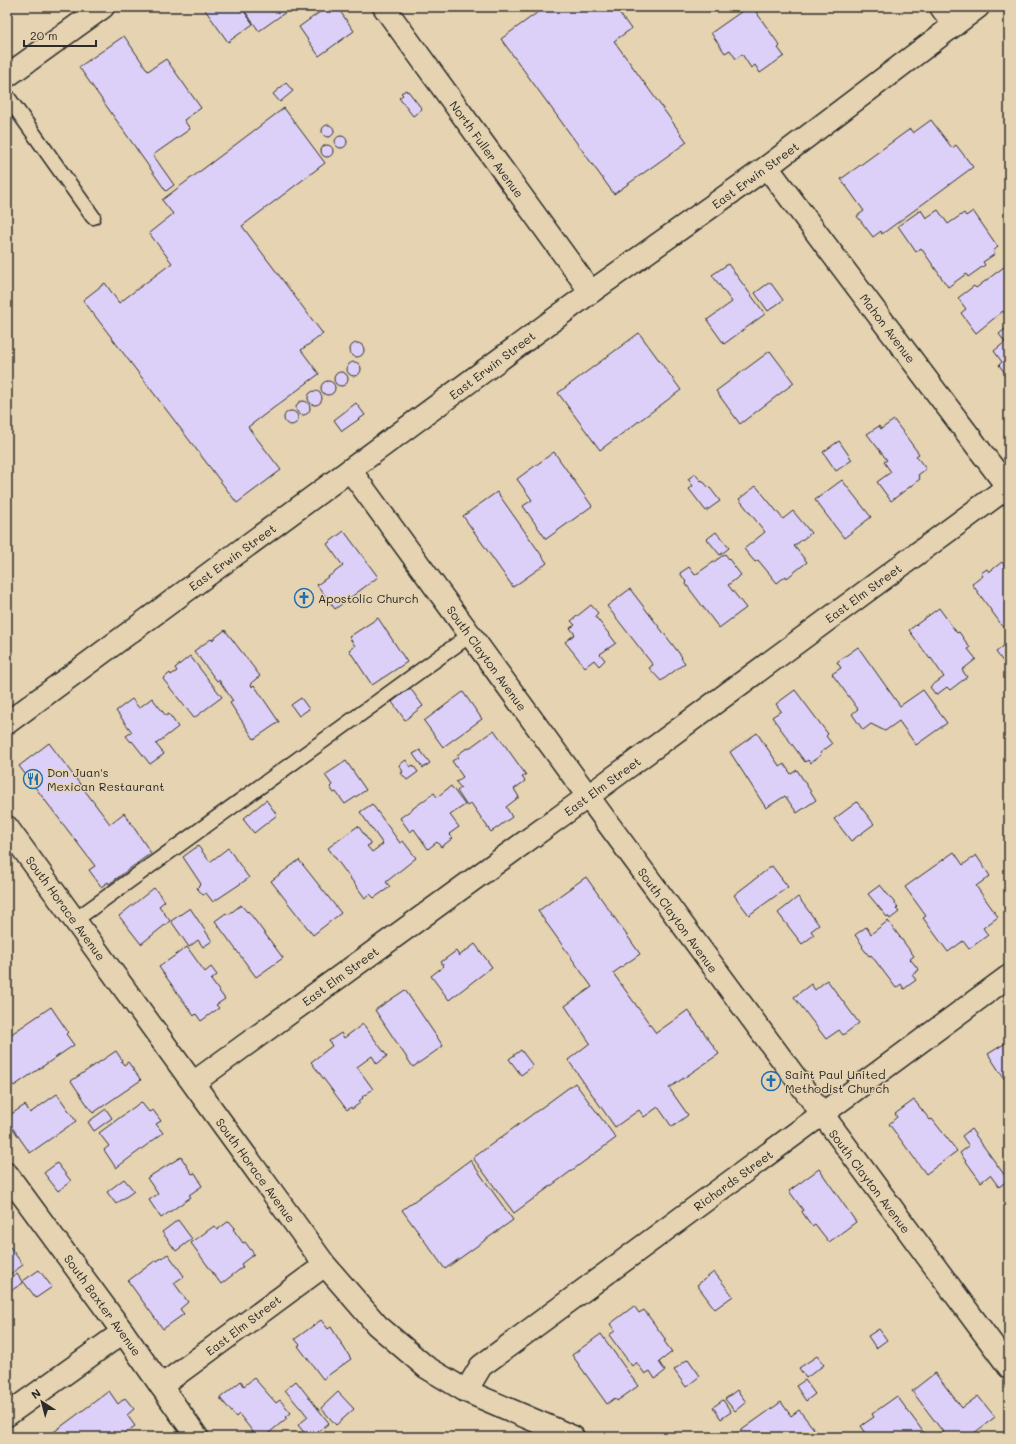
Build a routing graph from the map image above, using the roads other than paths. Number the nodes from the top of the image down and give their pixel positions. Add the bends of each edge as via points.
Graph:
1 (103, 7) edge
2 (384, 7) edge
3 (941, 7) edge
4 (978, 7) edge
5 (954, 25) junction
6 (7, 76) edge
7 (7, 96) edge
8 (767, 167) junction
9 (93, 217) dead end
10 (591, 292) junction
11 (350, 470) junction
12 (1008, 487) edge
13 (470, 635) junction
14 (7, 723) edge
15 (588, 797) junction
16 (7, 827) edge
17 (74, 920) junction
18 (1009, 976) edge
19 (193, 1083) junction
20 (821, 1115) junction
21 (7, 1174) edge
22 (325, 1265) junction
23 (124, 1332) junction
24 (1009, 1367) edge
25 (161, 1386) junction
26 (466, 1391) junction
27 (7, 1415) edge
28 (197, 1437) edge
29 (573, 1437) edge

1 - 6 street
2 - 10 street, North Fuller Avenue
3 - 5 street
4 - 5 street, East Erwin Street
5 - 8 street, East Erwin Street
7 - 9 lane
8 - 10 street, East Erwin Street
8 - 12 street, Mahon Avenue
10 - 11 street, East Erwin Street
11 - 13 street, South Clayton Avenue
11 - 14 street, East Erwin Street
12 - 15 street, East Elm Street
13 - 15 street, South Clayton Avenue
13 - 17 lane
15 - 19 street, East Elm Street
15 - 20 street, South Clayton Avenue
16 - 17 street, South Horace Avenue
17 - 19 street, South Horace Avenue
18 - 20 street, Richards Street
19 - 22 street, South Horace Avenue
20 - 24 street, South Clayton Avenue
20 - 26 street, Richards Street via 481,1366
21 - 23 street, South Baxter Avenue
22 - 25 street, East Elm Street
22 - 26 street, South Horace Avenue via 377,1325 426,1367
23 - 25 street, South Baxter Avenue
23 - 27 street
25 - 28 street, South Baxter Avenue
26 - 29 street, South Horace Avenue

